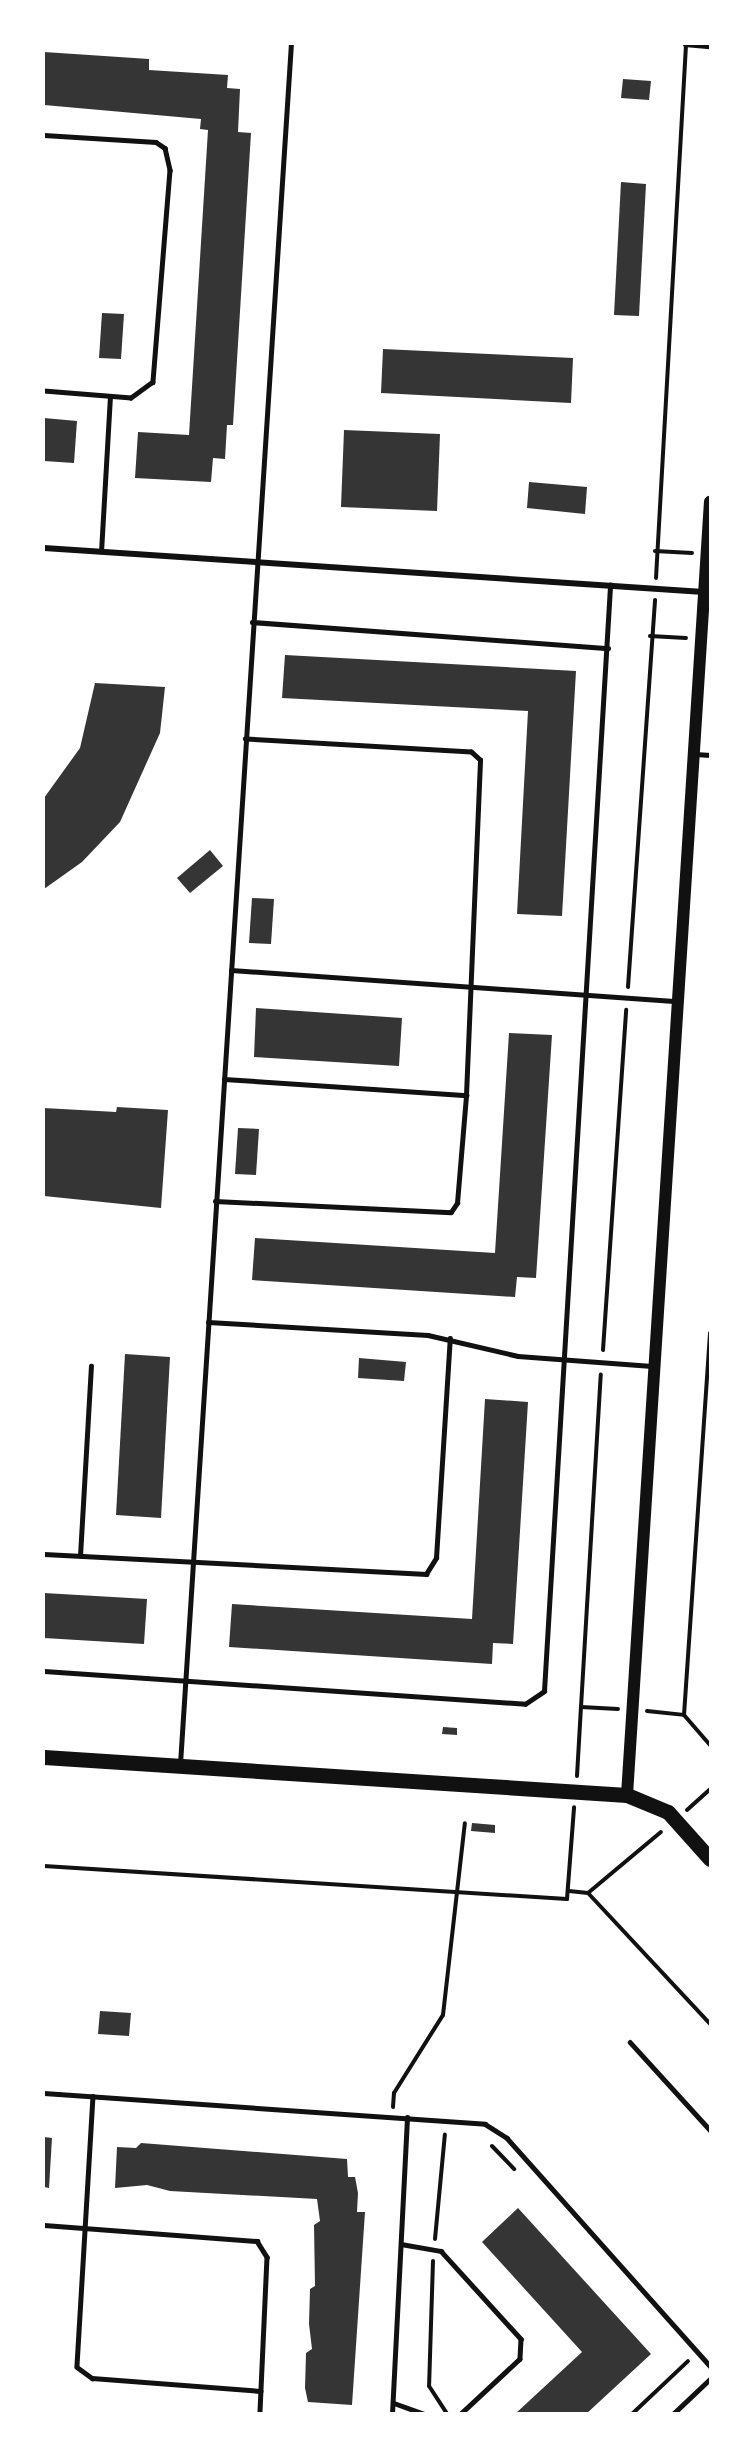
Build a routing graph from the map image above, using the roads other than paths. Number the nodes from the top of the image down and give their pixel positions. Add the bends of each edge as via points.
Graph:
1 (291, 44) edge
2 (44, 135) edge
3 (44, 391) edge
4 (110, 397) junction
5 (711, 502) edge
6 (44, 548) edge
7 (101, 552) junction
8 (255, 563) junction
9 (610, 585) junction
10 (707, 593) edge
11 (252, 622) junction
12 (608, 648) junction
13 (245, 739) junction
14 (695, 753) junction
15 (711, 755) edge
16 (231, 970) junction
17 (472, 987) junction
18 (588, 995) junction
19 (680, 1002) junction
20 (224, 1079) junction
21 (466, 1095) junction
22 (215, 1201) junction
23 (208, 1322) junction
24 (450, 1338) junction
25 (564, 1360) junction
26 (91, 1366) dead end
27 (655, 1366) junction
28 (44, 1554) edge
29 (80, 1556) junction
30 (192, 1566) junction
31 (44, 1671) edge
32 (185, 1682) junction
33 (44, 1757) edge
34 (180, 1767) junction
35 (627, 1795) junction
36 (711, 1859) edge
37 (630, 2042) dead end
38 (44, 2093) edge
39 (93, 2096) junction
40 (407, 2117) junction
41 (711, 2130) edge
42 (44, 2225) edge
43 (83, 2229) junction
44 (401, 2244) junction
45 (711, 2366) edge
46 (711, 2379) edge
47 (260, 2391) junction
48 (393, 2403) junction
49 (260, 2414) edge
50 (392, 2414) edge
51 (424, 2414) edge
52 (461, 2414) edge
53 (674, 2414) edge

1 - 8 lane
2 - 4 lane via 156,142 170,158 153,382 140,395
3 - 4 lane
4 - 7 lane
5 - 10 main road
6 - 7 street
7 - 8 street
8 - 9 street
8 - 11 lane
9 - 10 street
9 - 12 lane
10 - 14 main road
11 - 12 lane
11 - 13 lane
12 - 18 lane
13 - 16 lane
13 - 17 lane via 471,752 480,760
14 - 15 lane
14 - 19 main road
16 - 17 lane
16 - 20 lane
17 - 18 lane
17 - 21 lane
18 - 19 lane
18 - 25 lane
19 - 27 main road
20 - 21 lane
20 - 22 lane
21 - 22 lane via 457,1203 451,1212
22 - 23 lane
23 - 24 lane
23 - 30 lane
24 - 25 lane via 518,1356
24 - 30 lane via 434,1568 415,1578
25 - 27 lane
25 - 32 lane via 546,1682 535,1700 525,1704
26 - 29 lane
27 - 35 main road
28 - 29 lane
29 - 30 lane
30 - 32 lane
31 - 32 lane
32 - 34 lane
33 - 34 main road
34 - 35 main road
35 - 36 main road via 657,1804
37 - 41 lane
38 - 39 lane
39 - 40 lane
39 - 43 lane
40 - 44 lane
40 - 45 lane via 472,2120 498,2130
42 - 43 lane
43 - 47 lane via 73,2358 83,2375
43 - 47 lane via 257,2241 267,2258
44 - 48 lane
44 - 52 lane via 434,2247 524,2346 520,2359
46 - 53 lane
47 - 49 lane
48 - 50 lane
48 - 51 lane

